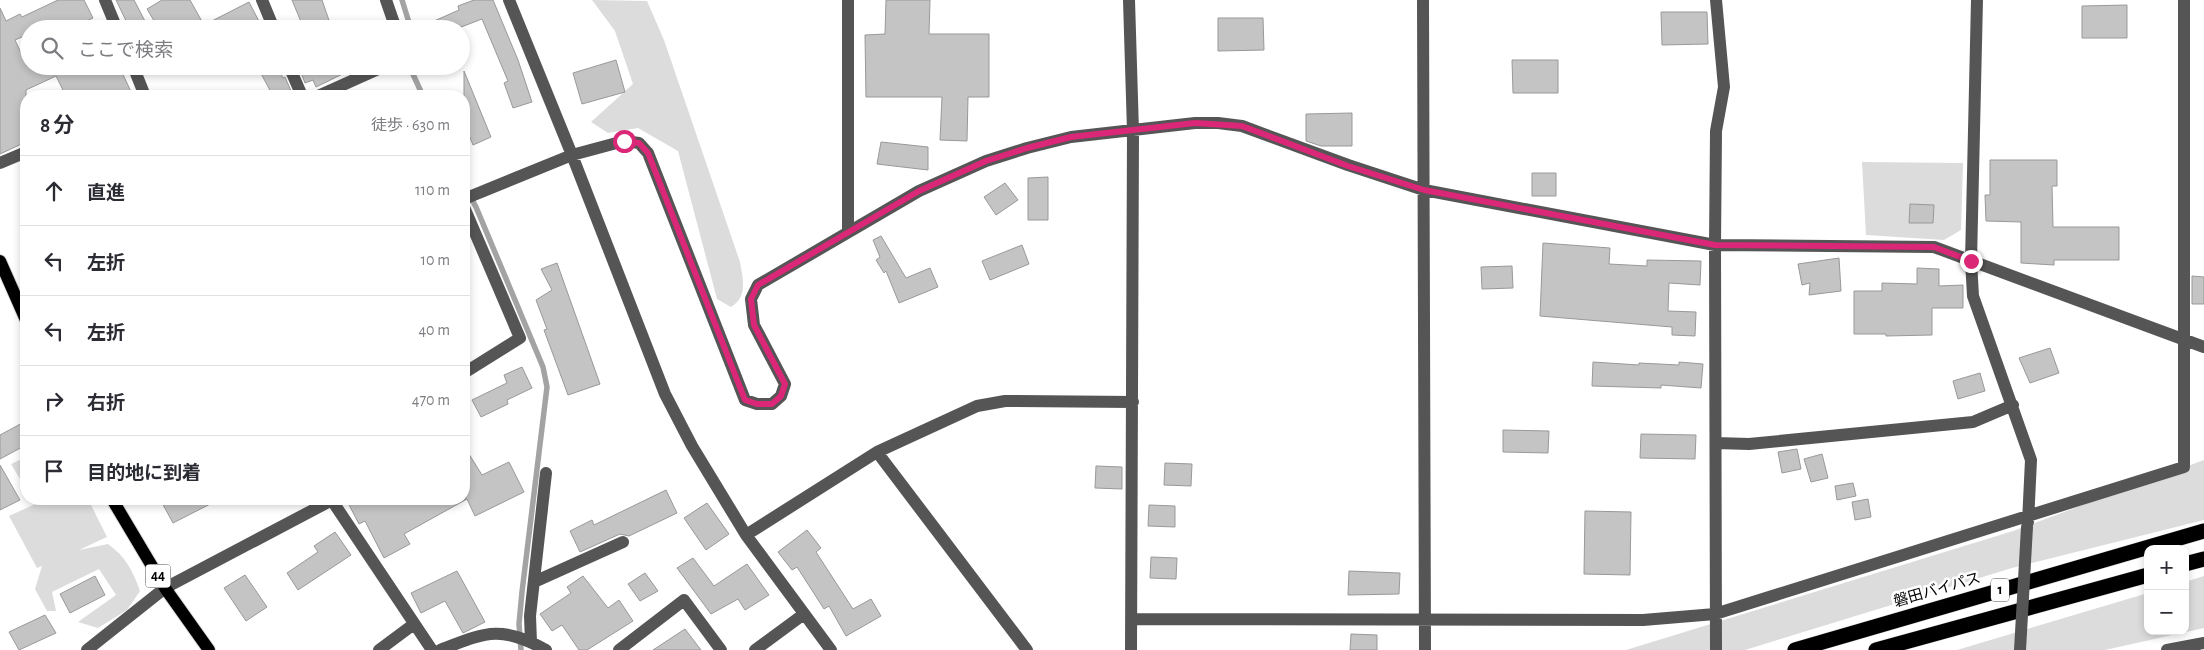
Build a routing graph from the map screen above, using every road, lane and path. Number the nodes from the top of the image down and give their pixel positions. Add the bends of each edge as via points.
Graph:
1 (105, 0) edge
2 (262, 0) edge
3 (386, 0) edge
4 (508, 0) edge
5 (848, 0) edge
6 (1129, 0) edge
7 (1424, 0) edge
8 (1716, 0) edge
9 (1977, 0) edge
10 (2184, 0) edge
11 (113, 20) edge
12 (270, 20) edge
13 (393, 20) edge
14 (137, 75) edge
15 (293, 75) edge
16 (365, 75) edge
17 (143, 90) edge
18 (299, 90) edge
19 (331, 90) edge
20 (1133, 131) junction
21 (572, 154) junction
22 (20, 155) edge
23 (0, 163) edge
24 (1424, 190) junction
25 (470, 196) edge
26 (470, 221) edge
27 (848, 231) junction
28 (1715, 245) junction
29 (0, 261) edge
30 (1971, 261) junction
31 (20, 306) edge
32 (2183, 340) junction
33 (2204, 347) edge
34 (470, 369) edge
35 (1133, 402) junction
36 (2012, 405) junction
37 (1716, 443) junction
38 (877, 452) junction
39 (546, 473) dead end
40 (116, 505) edge
41 (320, 505) edge
42 (335, 505) edge
43 (2028, 521) junction
44 (2204, 531) edge
45 (746, 535) junction
46 (624, 542) dead end
47 (2204, 559) edge
48 (2189, 563) edge
49 (2144, 575) edge
50 (534, 582) junction
51 (165, 588) junction
52 (804, 614) junction
53 (1715, 614) junction
54 (1132, 619) junction
55 (1424, 619) junction
56 (414, 624) junction
57 (529, 640) junction
58 (2204, 643) edge
59 (87, 650) edge
60 (209, 650) edge
61 (380, 650) edge
62 (432, 650) edge
63 (440, 650) edge
64 (546, 650) edge
65 (619, 650) edge
66 (721, 650) edge
67 (754, 650) edge
68 (830, 650) edge
69 (1028, 650) edge
70 (1131, 650) edge
71 (1425, 650) edge
72 (1716, 650) edge
73 (1795, 650) edge
74 (1876, 650) edge
75 (2020, 650) edge
76 (2167, 650) edge

1 - 11 street
2 - 12 street
3 - 13 street
4 - 21 street
5 - 27 street
6 - 20 street
7 - 24 street
8 - 28 street via 1724,87 1716,132
9 - 30 street
10 - 32 street
14 - 17 street
15 - 18 street
16 - 19 street
20 - 24 street via 1195,123 1242,126 1348,166
20 - 27 street via 1071,137 986,161 919,191
20 - 35 street
21 - 25 street
21 - 27 street via 624,141 639,143 648,153 745,400 757,404 772,404 781,396 785,384 754,325 751,299 758,285
21 - 45 street via 665,394
22 - 23 street
24 - 28 street
24 - 55 street
26 - 34 street via 520,338
28 - 30 street via 1934,247
28 - 37 street
29 - 31 main road
30 - 32 street
30 - 36 street via 1973,296
32 - 33 street
32 - 43 street via 2184,468
35 - 38 street via 1006,401 977,406
35 - 54 street
36 - 37 street via 1973,422 1749,444
36 - 43 street via 2031,460
37 - 53 street
38 - 45 street
38 - 69 street
39 - 50 street
40 - 51 main road, 44
41 - 51 street
42 - 56 street
43 - 53 street
43 - 75 street, bridge
44 - 73 highway, 磐田バイパス / 1
45 - 52 street
46 - 50 street
47 - 48 highway
49 - 74 highway, 1
50 - 57 street
51 - 59 street
51 - 60 main road, 44
52 - 67 street
52 - 68 street
53 - 55 street via 1649,620
53 - 72 street
54 - 55 street
54 - 70 street
55 - 71 street
56 - 61 street
56 - 62 street
57 - 63 street via 510,634 481,634
57 - 64 street
58 - 76 street
65 - 66 street via 684,600

